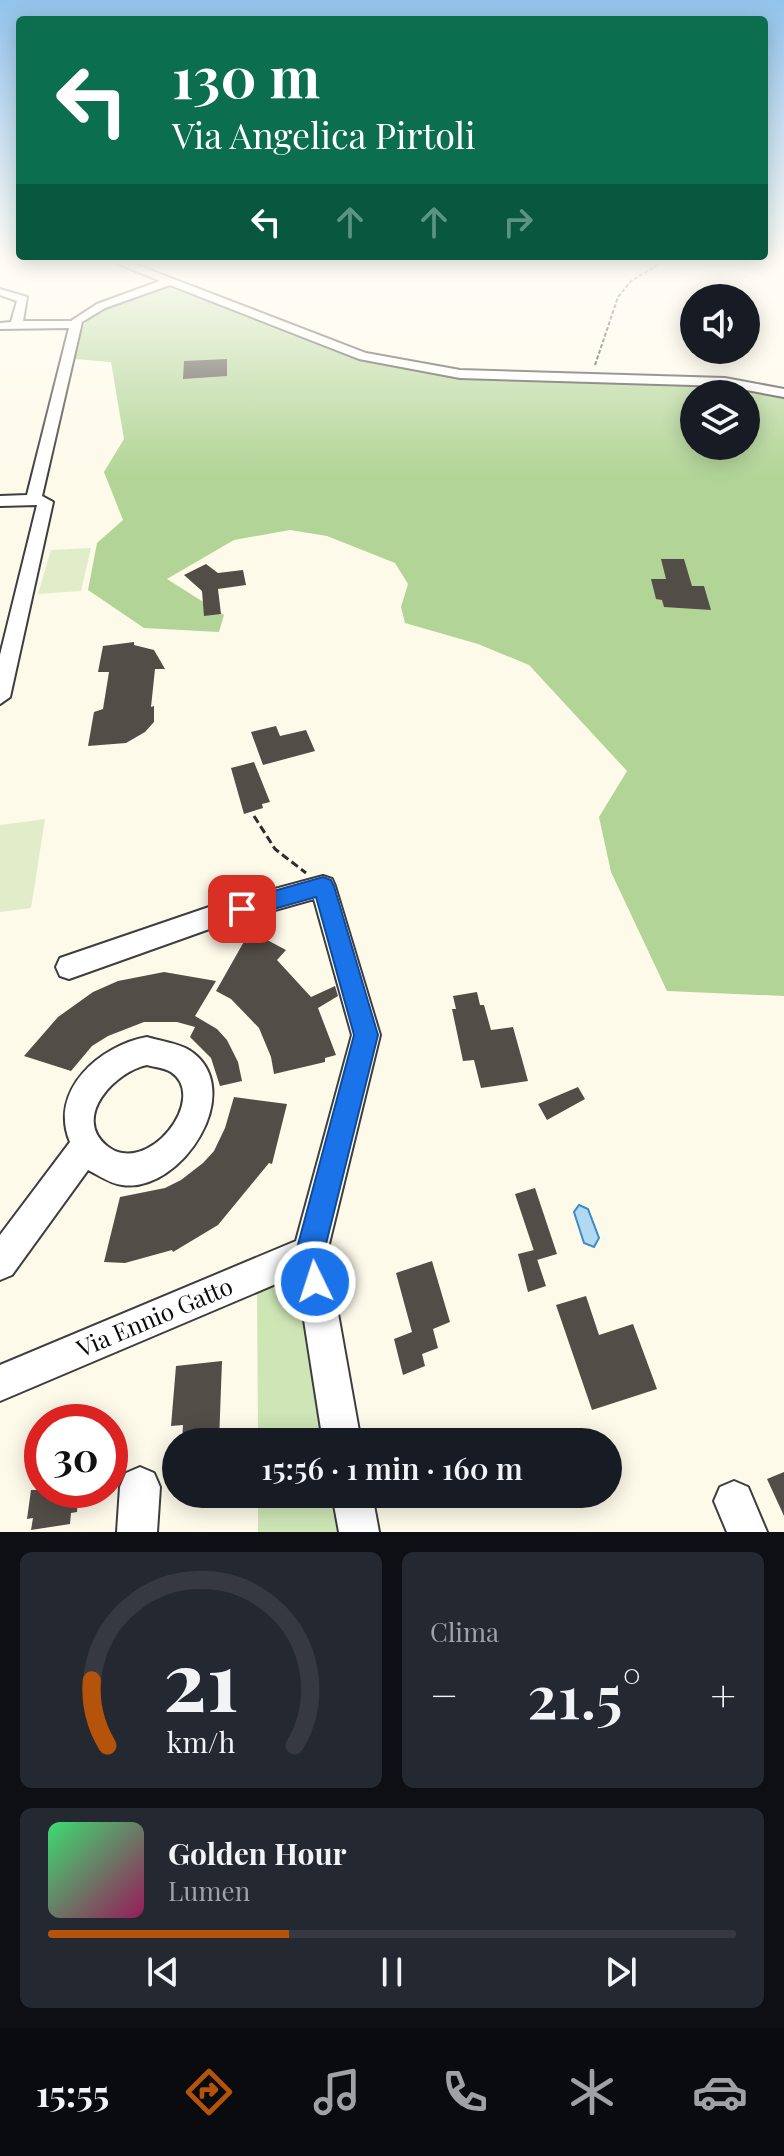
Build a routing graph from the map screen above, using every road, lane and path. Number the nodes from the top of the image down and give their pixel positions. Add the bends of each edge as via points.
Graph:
1 (76, 331) edge
2 (300, 331) edge
3 (607, 331) edge
4 (598, 377) junction
5 (784, 393) edge
6 (34, 499) junction
7 (0, 501) edge
8 (0, 697) edge
9 (254, 816) dead end
10 (311, 875) dead end
11 (69, 967) dead end
12 (86, 1146) dead end
13 (310, 1252) junction
14 (0, 1263) edge
15 (0, 1383) edge
16 (340, 1428) edge
17 (140, 1487) dead end
18 (355, 1508) edge
19 (137, 1532) edge
20 (359, 1532) edge

1 - 6 street
2 - 4 street via 401,365 460,374
3 - 4 path via 596,363
4 - 5 street via 725,382
6 - 7 street
6 - 8 street via 45,502
9 - 10 path via 262,836 295,868
11 - 13 street via 215,916 323,886 366,1035
12 - 14 street
13 - 15 street, Via Ennio Gatto
13 - 16 street
17 - 19 street
18 - 20 street

